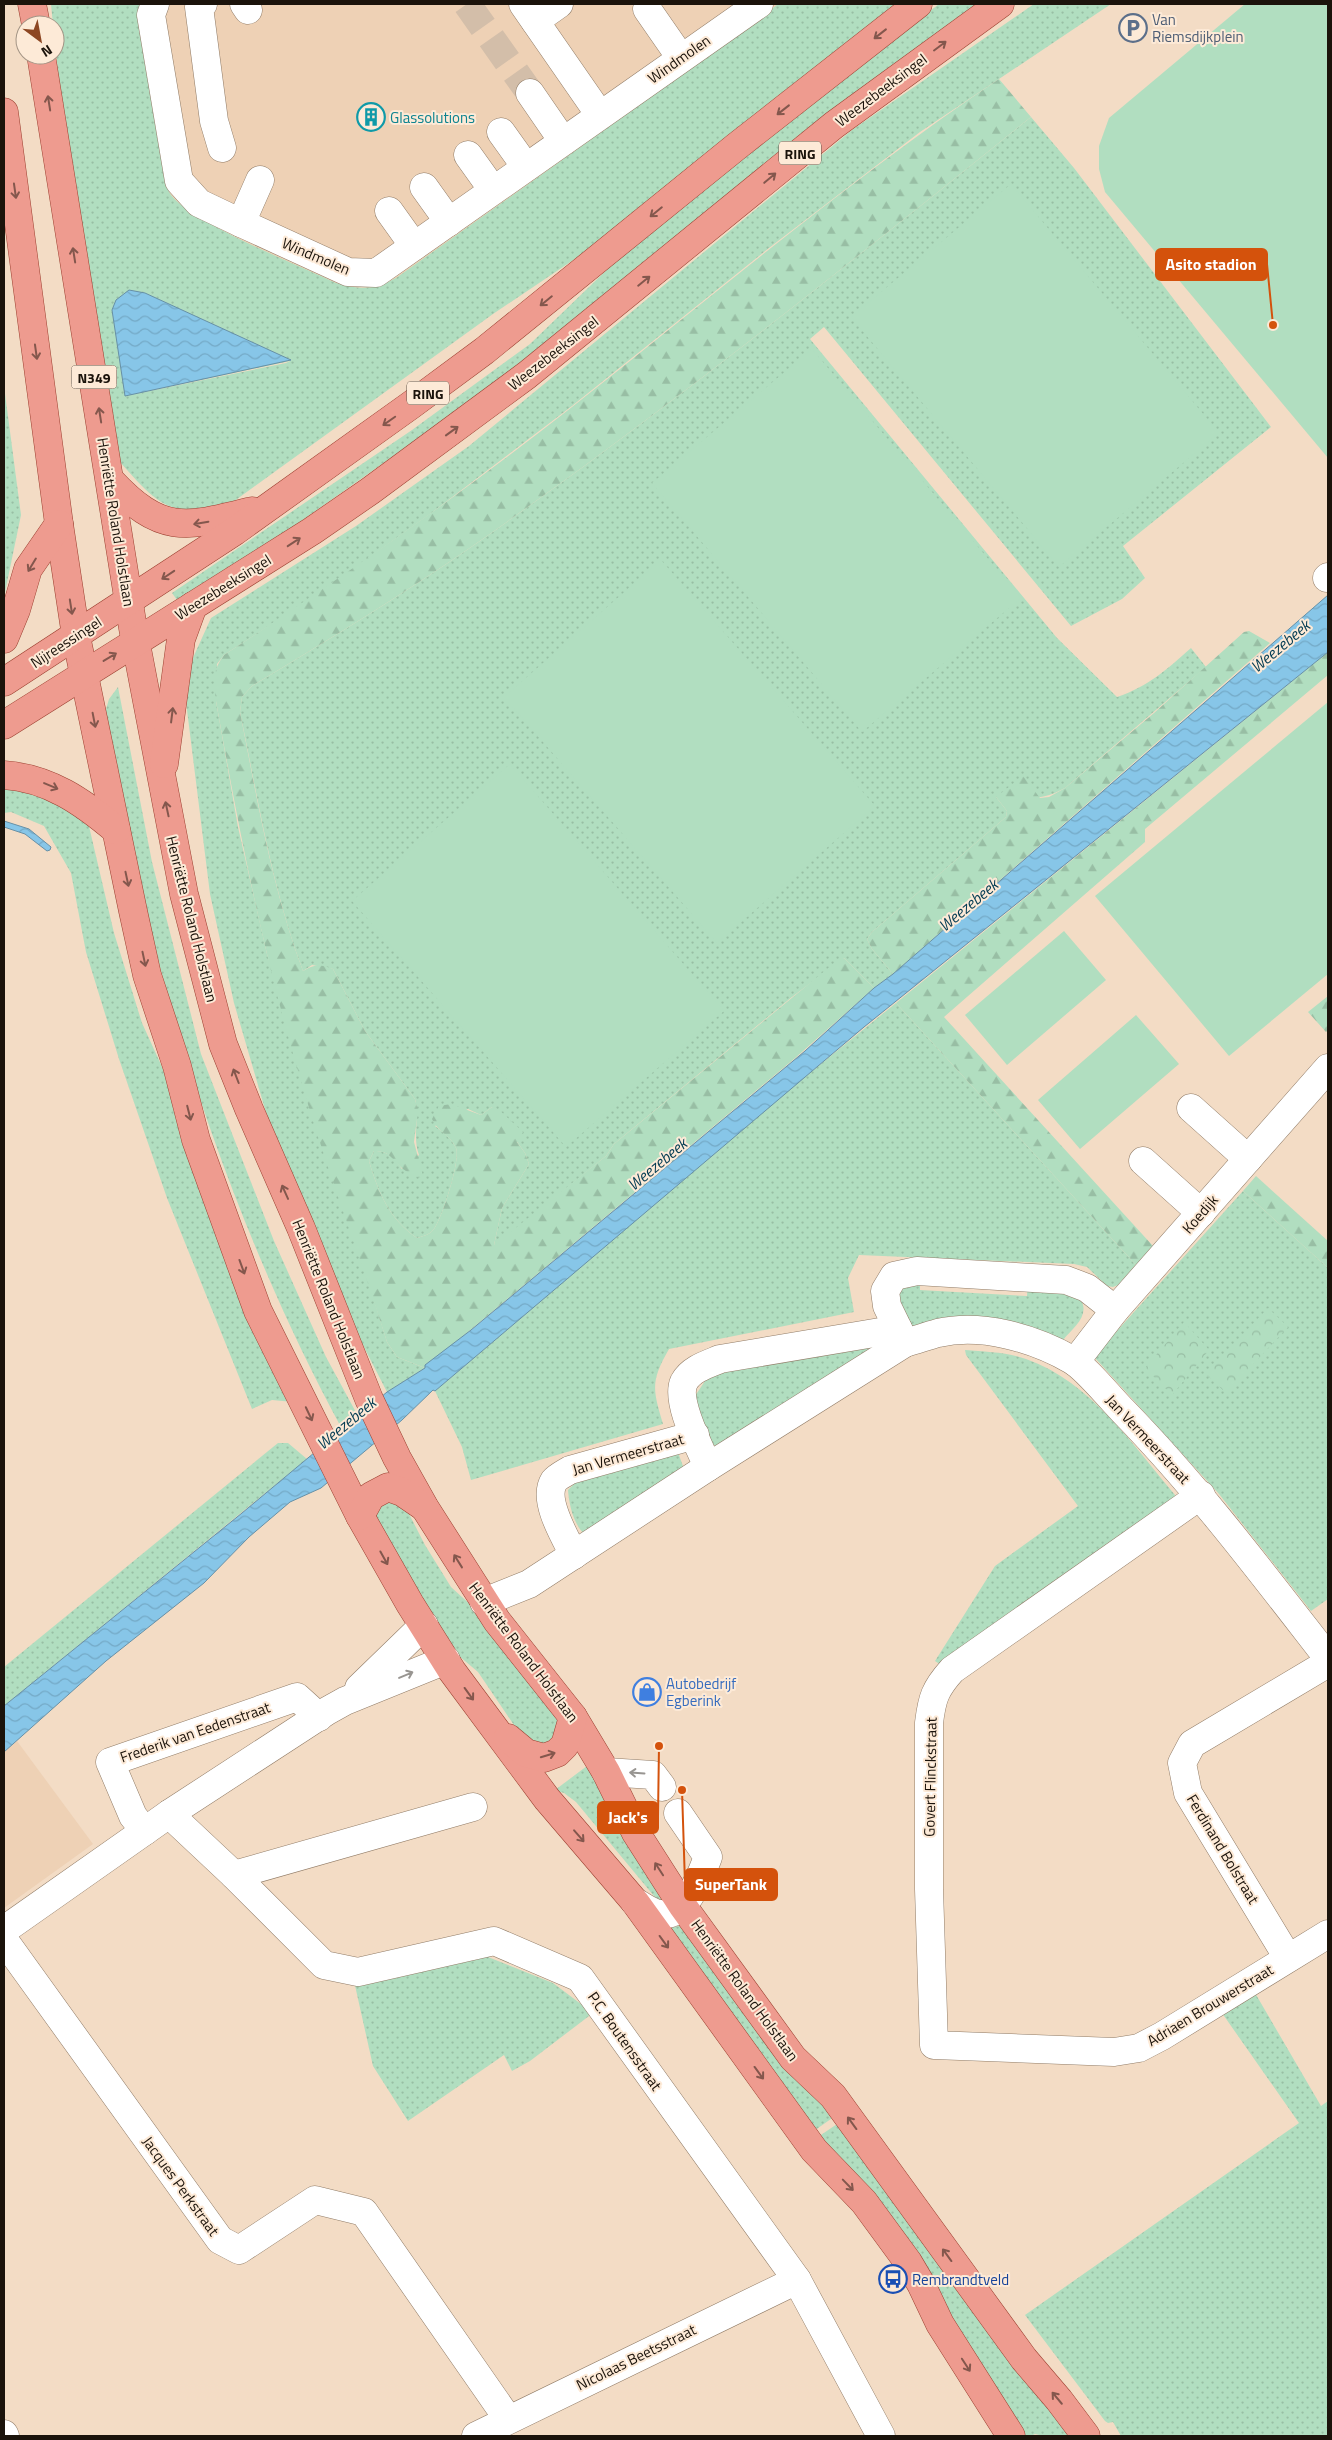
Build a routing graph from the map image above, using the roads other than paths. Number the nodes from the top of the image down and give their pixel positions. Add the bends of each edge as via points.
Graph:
1 (155, 4) edge
2 (203, 4) edge
3 (559, 4) edge
4 (759, 4) edge
5 (918, 4) edge
6 (1000, 4) edge
7 (647, 9) dead end
8 (529, 12) edge
9 (681, 58) junction
10 (43, 65) edge
11 (530, 93) tunnel mouth
12 (4, 112) edge
13 (600, 115) junction
14 (501, 132) dead end
15 (563, 141) junction
16 (222, 148) dead end
17 (468, 155) dead end
18 (526, 167) junction
19 (260, 180) dead end
20 (424, 186) dead end
21 (493, 190) junction
22 (389, 211) dead end
23 (241, 222) junction
24 (448, 222) junction
25 (414, 246) junction
26 (110, 480) junction
27 (266, 507) junction
28 (59, 524) junction
29 (128, 602) junction
30 (194, 606) junction
31 (76, 636) junction
32 (4, 639) edge
33 (135, 642) junction
34 (85, 672) junction
35 (4, 682) edge
36 (4, 725) edge
37 (4, 775) edge
38 (160, 780) junction
39 (116, 830) junction
40 (1328, 1068) edge
41 (1191, 1108) dead end
42 (1248, 1160) junction
43 (1143, 1161) dead end
44 (1201, 1213) junction
45 (1115, 1310) junction
46 (902, 1336) junction
47 (1074, 1362) junction
48 (695, 1435) junction
49 (708, 1467) junction
50 (1201, 1495) junction
51 (425, 1508) junction
52 (360, 1516) junction
53 (574, 1555) junction
54 (491, 1612) junction
55 (424, 1625) junction
56 (1328, 1658) edge
57 (446, 1660) junction
58 (1328, 1663) edge
59 (346, 1700) junction
60 (319, 1717) junction
61 (573, 1717) junction
62 (493, 1727) junction
63 (606, 1772) junction
64 (662, 1787) dead end
65 (474, 1807) dead end
66 (678, 1813) dead end
67 (169, 1814) junction
68 (145, 1831) junction
69 (234, 1875) junction
70 (635, 1902) junction
71 (682, 1905) junction
72 (4, 1930) edge
73 (1328, 1934) edge
74 (4, 1940) edge
75 (1288, 1958) junction
76 (934, 2045) joint
77 (797, 2280) junction
78 (508, 2419) junction
79 (476, 2436) edge
80 (881, 2436) edge
81 (1011, 2436) edge
82 (1086, 2436) edge

1 - 23 street, Windmolen via 151,15 179,181 199,203
2 - 16 street via 199,7 200,16 214,121
3 - 8 street
4 - 9 street, Windmolen
5 -> 27 main road, RING via 484,351
30 -> 6 main road, Weezebeeksingel / RING via 370,491 527,375 834,125
7 - 9 street
8 - 13 street
9 - 13 street, Windmolen
26 -> 10 main road, Henriëtte Roland Holstlaan / N349
11 - 15 street
12 -> 28 main road
13 - 15 street, Windmolen
14 - 18 street
15 - 18 street, Windmolen
17 - 21 street
18 - 21 street, Windmolen
19 - 23 street
20 - 24 street
21 - 24 street, Windmolen
22 - 25 street
23 - 25 street, Windmolen via 348,272 376,273
24 - 25 street, Windmolen
27 -> 26 main road via 204,523 179,524 160,519 138,507
26 - 29 main road, Henriëtte Roland Holstlaan / N349
27 -> 29 main road, RING
28 -> 31 main road
28 -> 32 main road via 28,569
29 - 31 main road, Nijreessingel / RING
29 - 33 main road, Henriëtte Roland Holstlaan / N349
30 - 33 main road, Weezebeeksingel / RING
38 -> 30 main road via 181,639
31 - 34 main road
31 - 35 main road, Nijreessingel
34 -> 33 main road, Weezebeeksingel
33 - 38 main road, Henriëtte Roland Holstlaan
34 - 36 main road
34 -> 39 main road
37 -> 39 main road via 32,779 59,789 88,806
51 -> 38 main road, Henriëtte Roland Holstlaan via 369,1399 223,1044 184,894
39 -> 52 main road via 147,975 177,1066 196,1140 258,1311
40 - 42 street, Koedijk
41 - 42 street
42 - 44 street, Koedijk
43 - 44 street
44 - 45 street, Koedijk
45 - 46 street via 1087,1288 1066,1280 916,1271 894,1276 884,1291 887,1306
45 - 47 street, Koedijk
46 - 47 street, Jan Vermeerstraat via 983,1330 1049,1348
46 - 48 street, Jan Vermeerstraat via 720,1359 698,1369 685,1381 681,1396
46 - 49 street, Jan Vermeerstraat
47 - 50 street, Jan Vermeerstraat via 1157,1445
48 - 49 street, Jan Vermeerstraat
48 - 53 street, Jan Vermeerstraat via 570,1470 555,1480 549,1492 557,1521
49 - 53 street, Jan Vermeerstraat
50 - 56 street, Jan Vermeerstraat
50 - 76 street, Govert Flinckstraat via 952,1670 938,1686 932,1701 930,1722
51 - 52 main road via 402,1492 388,1487 372,1496
54 -> 51 main road, Henriëtte Roland Holstlaan
52 -> 55 main road
53 - 54 street, Jan Vermeerstraat
54 - 61 main road, Henriëtte Roland Holstlaan
55 - 57 main road
55 - 59 street
59 -> 57 street
57 -> 62 main road
58 - 75 street, Ferdinand Bolstraat via 1192,1744 1182,1763 1188,1793
59 - 60 street
60 - 67 street
60 - 68 street, Frederik van Eedenstraat via 297,1696 110,1762 133,1816
62 -> 61 main road via 526,1753 544,1758 557,1753 565,1745
61 - 63 main road, Henriëtte Roland Holstlaan
62 -> 70 main road via 548,1799
64 -> 63 street via 653,1774
71 -> 63 main road, Henriëtte Roland Holstlaan via 636,1833
65 - 69 street
66 - 71 street via 708,1857 691,1895
67 - 68 street
67 - 69 street, P.C. Boutensstraat
68 - 72 street
69 - 77 street, P.C. Boutensstraat via 324,1965 358,1972 494,1941 580,1978
70 - 71 street via 662,1915
70 -> 81 main road via 814,2150 864,2202 908,2262 940,2324
82 -> 71 main road, Henriëtte Roland Holstlaan via 1024,2359 833,2096 793,2058
73 - 75 street, Adriaen Brouwerstraat
74 - 78 street, Jacques Perkstraat via 220,2240 239,2250 315,2200 364,2212
75 - 76 street, Adriaen Brouwerstraat via 1139,2048 1114,2052
77 - 78 street, Nicolaas Beetsstraat
77 - 80 street, P.C. Boutensstraat
78 - 79 street, Nicolaas Beetsstraat

